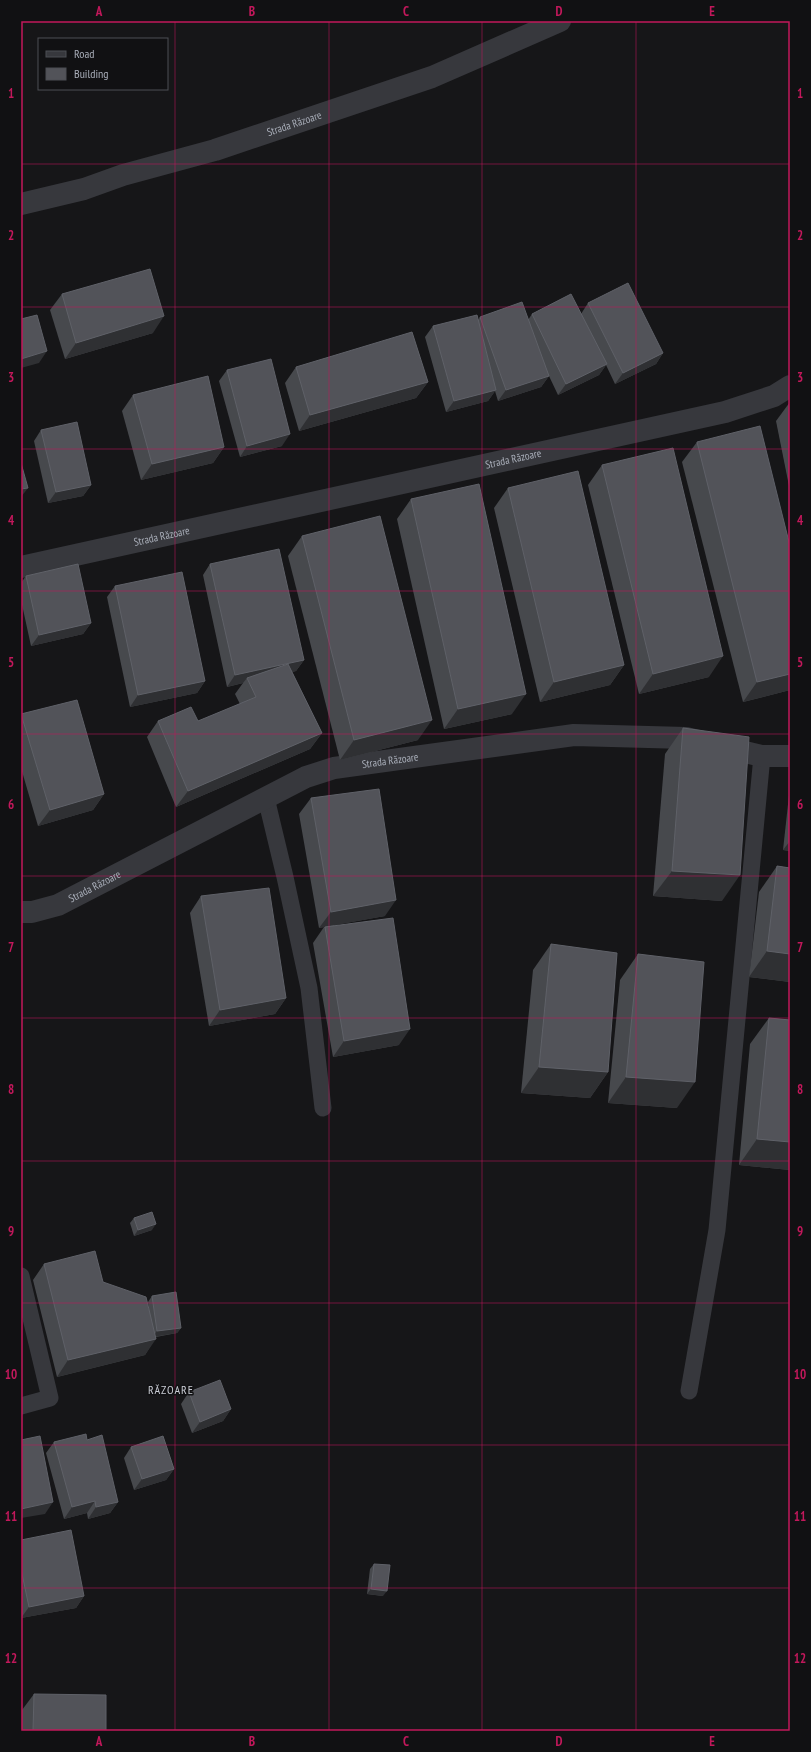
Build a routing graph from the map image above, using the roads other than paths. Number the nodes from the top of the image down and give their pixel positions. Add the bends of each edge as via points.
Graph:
1 (560, 21) edge
2 (21, 204) edge
3 (790, 386) edge
4 (21, 567) edge
5 (762, 756) junction
6 (790, 756) edge
7 (266, 798) junction
8 (21, 912) edge
9 (324, 1108) dead end
10 (21, 1276) edge
11 (689, 1391) dead end
12 (21, 1406) edge

1 - 2 street, Strada Răzoare via 432,77 215,150 123,175 84,189
3 - 4 street, Strada Răzoare via 774,396 725,412
5 - 6 street, Strada Răzoare
5 - 7 street, Strada Răzoare via 686,738 574,735 334,768 306,777
5 - 11 lane via 717,1230
7 - 8 street, Strada Răzoare via 58,906
7 - 9 lane via 286,877 309,988
10 - 12 lane via 50,1398

